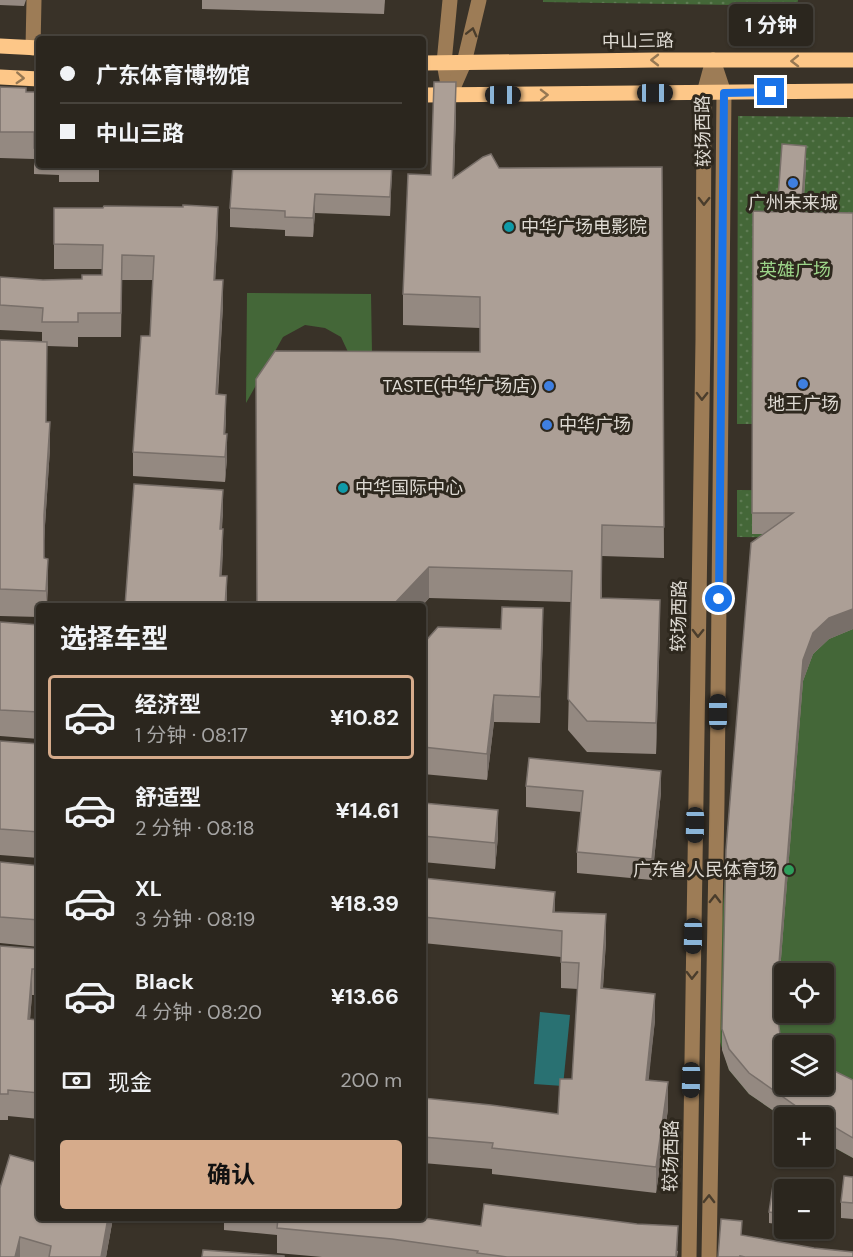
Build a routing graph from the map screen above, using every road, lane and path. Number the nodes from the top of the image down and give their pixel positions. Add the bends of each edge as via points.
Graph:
1 (34, 0) edge
2 (450, 0) edge
3 (479, 0) edge
4 (0, 46) edge
5 (36, 48) edge
6 (713, 60) junction
7 (853, 60) edge
8 (426, 63) edge
9 (444, 63) junction
10 (464, 63) junction
11 (0, 77) edge
12 (36, 79) edge
13 (853, 91) edge
14 (704, 93) junction
15 (724, 93) junction
16 (426, 95) edge
17 (450, 95) junction
18 (688, 1257) edge
19 (709, 1257) edge

1 - 5 street
2 - 9 street
10 -> 3 street
4 - 5 main road
7 -> 6 main road, 中山三路
6 -> 10 main road, 中山三路
6 - 14 street, 较场西路
6 - 15 street, 较场西路
8 - 9 main road, 中山三路
9 - 10 main road, 中山三路
9 - 17 street
10 - 17 street
11 -> 12 main road
13 - 15 main road
14 - 15 main road
17 -> 14 main road
14 -> 18 street, 较场西路
19 -> 15 street, 较场西路
16 - 17 main road

